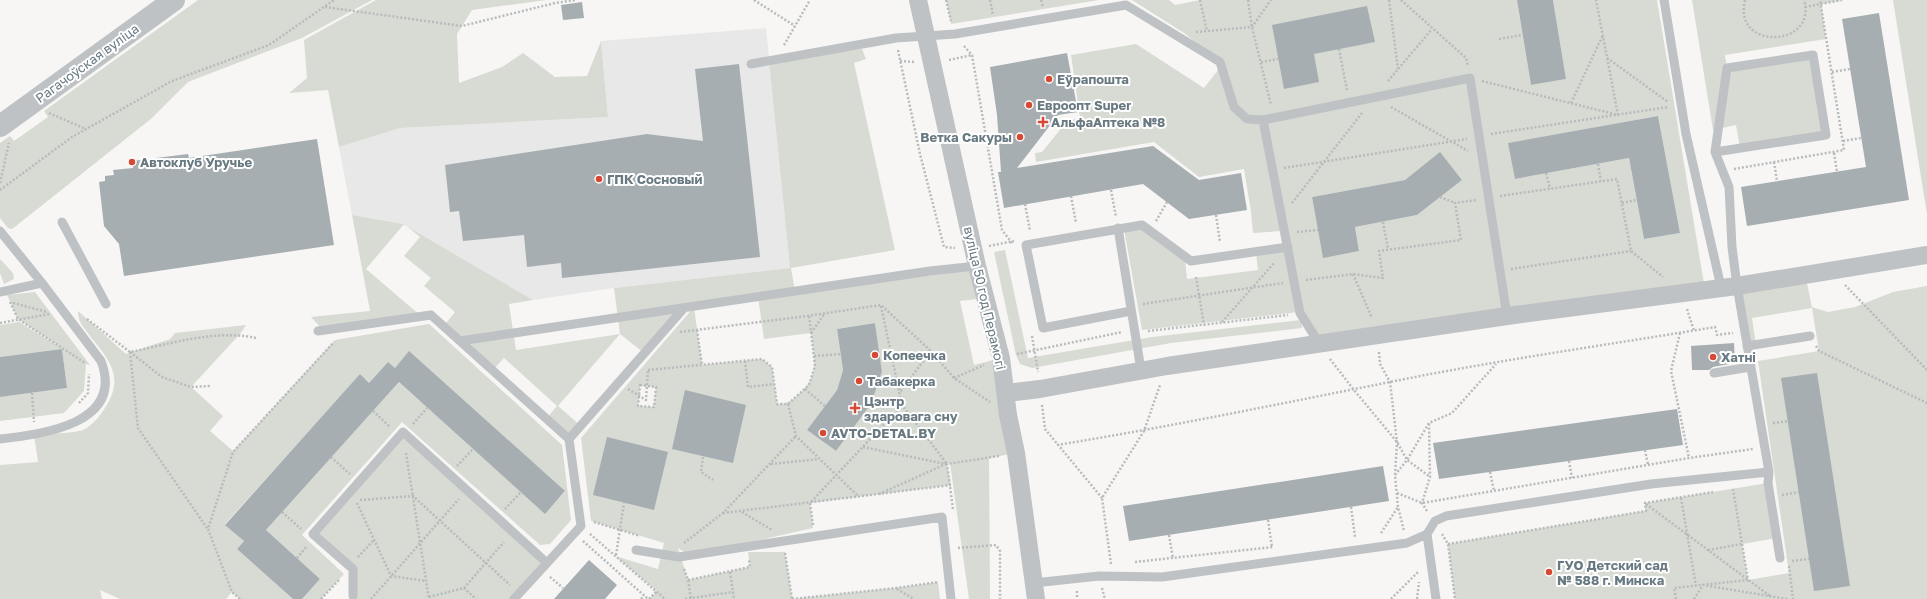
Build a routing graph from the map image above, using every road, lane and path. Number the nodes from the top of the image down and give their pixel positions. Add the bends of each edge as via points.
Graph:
1 (174, 0) edge
2 (334, 0) edge
3 (576, 0) edge
4 (754, 0) edge
5 (810, 0) edge
6 (918, 0) edge
7 (946, 0) edge
8 (990, 0) edge
9 (1200, 0) edge
10 (1248, 0) edge
11 (1271, 0) edge
12 (1389, 0) edge
13 (1401, 0) edge
14 (1596, 0) edge
15 (1664, 0) edge
16 (1745, 0) edge
17 (1804, 0) edge
18 (1820, 0) edge
19 (1842, 0) edge
20 (1821, 4) junction
21 (324, 7) junction
22 (1805, 7) junction
23 (994, 17) dead end
24 (795, 26) junction
25 (1252, 27) junction
26 (1432, 29) junction
27 (1207, 31) junction
28 (1192, 32) dead end
29 (955, 34) junction
30 (1522, 35) dead end
31 (1603, 35) junction
32 (925, 37) junction
33 (896, 38) junction
34 (1499, 39) dead end
35 (1340, 49) dead end
36 (1466, 58) dead end
37 (1607, 58) junction
38 (776, 59) junction
39 (1278, 59) dead end
40 (1261, 62) junction
41 (751, 64) dead end
42 (1850, 69) dead end
43 (1398, 70) junction
44 (1832, 72) junction
45 (1470, 78) junction
46 (1374, 98) junction
47 (1350, 102) junction
48 (1669, 102) dead end
49 (1571, 103) junction
50 (1675, 106) dead end
51 (48, 112) dead end
52 (1618, 115) junction
53 (1275, 118) junction
54 (1263, 120) junction
55 (86, 129) junction
56 (5, 132) edge
57 (1478, 136) junction
58 (1861, 138) dead end
59 (1454, 141) junction
60 (1843, 141) junction
61 (1716, 152) junction
62 (1834, 153) junction
63 (1482, 160) junction
64 (1324, 162) junction
65 (1774, 162) junction
66 (1598, 164) dead end
67 (1272, 170) junction
68 (1837, 172) dead end
69 (1546, 173) dead end
70 (1601, 181) junction
71 (1777, 181) dead end
72 (0, 183) edge
73 (1729, 187) junction
74 (1550, 189) junction
75 (0, 190) edge
76 (1111, 190) dead end
77 (1071, 196) dead end
78 (1440, 197) dead end
79 (1488, 198) junction
80 (1636, 200) dead end
81 (1167, 202) dead end
82 (1455, 203) junction
83 (1622, 203) junction
84 (1025, 204) dead end
85 (1216, 215) dead end
86 (1282, 216) junction
87 (62, 222) dead end
88 (1382, 222) dead end
89 (1117, 225) junction
90 (1153, 226) dead end
91 (1077, 227) dead end
92 (1318, 230) dead end
93 (0, 231) edge
94 (1285, 234) junction
95 (1032, 237) dead end
96 (1227, 241) dead end
97 (1220, 242) junction
98 (1214, 243) dead end
99 (944, 247) dead end
100 (1288, 247) junction
101 (1388, 249) junction
102 (1013, 250) dead end
103 (1631, 251) junction
104 (1927, 255) edge
105 (977, 266) junction
106 (1834, 269) junction
107 (1499, 271) junction
108 (1353, 274) junction
109 (1196, 277) dead end
110 (42, 282) junction
111 (1290, 282) junction
112 (1729, 286) junction
113 (1252, 288) junction
114 (1682, 293) junction
115 (4, 294) edge
116 (1199, 296) junction
117 (9, 302) junction
118 (106, 304) dead end
119 (881, 305) junction
120 (47, 308) dead end
121 (684, 308) junction
122 (1134, 308) junction
123 (51, 313) junction
124 (825, 313) junction
125 (1300, 313) junction
126 (809, 315) junction
127 (1507, 316) junction
128 (86, 318) dead end
129 (18, 319) junction
130 (1222, 322) junction
131 (0, 323) edge
132 (1204, 325) junction
133 (1134, 329) junction
134 (697, 330) junction
135 (318, 331) dead end
136 (1694, 331) junction
137 (679, 332) dead end
138 (811, 333) junction
139 (1680, 333) junction
140 (1031, 334) dead end
141 (1717, 335) dead end
142 (1377, 336) junction
143 (1810, 336) dead end
144 (256, 338) dead end
145 (460, 341) junction
146 (1319, 343) junction
147 (1747, 346) junction
148 (1034, 350) junction
149 (931, 351) junction
150 (1819, 351) dead end
151 (130, 352) junction
152 (81, 354) dead end
153 (841, 354) dead end
154 (814, 356) junction
155 (892, 358) junction
156 (1001, 358) junction
157 (744, 361) junction
158 (1497, 363) junction
159 (702, 365) junction
160 (1167, 366) junction
161 (1750, 367) junction
162 (644, 370) dead end
163 (648, 370) junction
164 (1141, 370) junction
165 (1927, 370) edge
166 (89, 372) dead end
167 (1714, 374) dead end
168 (954, 378) junction
169 (1390, 382) junction
170 (774, 384) junction
171 (210, 386) dead end
172 (647, 386) junction
173 (625, 387) dead end
174 (805, 388) junction
175 (1040, 390) junction
176 (1354, 390) junction
177 (32, 393) dead end
178 (900, 393) junction
179 (1006, 393) junction
180 (639, 396) junction
181 (1927, 403) edge
182 (78, 404) dead end
183 (788, 404) junction
184 (902, 405) junction
185 (825, 406) dead end
186 (427, 408) dead end
187 (373, 411) dead end
188 (1008, 415) junction
189 (1788, 421) dead end
190 (34, 422) junction
191 (41, 422) dead end
192 (28, 423) dead end
193 (1429, 423) junction
194 (1768, 424) dead end
195 (402, 430) junction
196 (1144, 431) junction
197 (796, 436) junction
198 (0, 438) edge
199 (569, 439) junction
200 (1397, 442) junction
201 (1057, 446) junction
202 (863, 447) junction
203 (473, 449) dead end
204 (1754, 449) dead end
205 (1645, 450) dead end
206 (233, 452) dead end
207 (1016, 453) junction
208 (331, 457) dead end
209 (703, 457) dead end
210 (1689, 458) junction
211 (820, 459) junction
212 (1407, 460) junction
213 (1569, 461) dead end
214 (770, 464) junction
215 (947, 464) junction
216 (1648, 465) junction
217 (455, 469) dead end
218 (1490, 472) dead end
219 (1768, 472) junction
220 (836, 475) junction
221 (1395, 475) junction
222 (353, 477) dead end
223 (1430, 477) junction
224 (1572, 478) junction
225 (713, 480) dead end
226 (950, 485) junction
227 (1740, 488) dead end
228 (1733, 489) junction
229 (1726, 490) dead end
230 (467, 491) junction
231 (1494, 491) junction
232 (521, 492) dead end
233 (1718, 492) dead end
234 (1799, 492) dead end
235 (1397, 493) junction
236 (413, 496) junction
237 (875, 496) junction
238 (1778, 496) dead end
239 (859, 498) junction
240 (1102, 498) junction
241 (1681, 498) junction
242 (624, 503) dead end
243 (810, 503) junction
244 (1422, 503) junction
245 (1645, 503) junction
246 (1351, 507) dead end
247 (1398, 507) junction
248 (741, 511) junction
249 (282, 512) dead end
250 (503, 512) dead end
251 (723, 514) junction
252 (954, 516) dead end
253 (1268, 520) dead end
254 (440, 521) junction
255 (1435, 522) junction
256 (581, 526) junction
257 (208, 529) junction
258 (620, 530) junction
259 (305, 532) dead end
260 (513, 532) junction
261 (777, 533) dead end
262 (1427, 534) junction
263 (1169, 535) dead end
264 (1374, 535) dead end
265 (1688, 535) junction
266 (1362, 536) dead end
267 (642, 537) dead end
268 (1355, 537) junction
269 (1348, 538) dead end
270 (374, 540) junction
271 (581, 540) dead end
272 (310, 543) dead end
273 (1407, 543) junction
274 (420, 544) junction
275 (1448, 544) junction
276 (1742, 544) junction
277 (1280, 546) dead end
278 (1272, 547) junction
279 (678, 548) dead end
280 (636, 550) dead end
281 (1708, 550) junction
282 (748, 552) dead end
283 (778, 552) dead end
284 (959, 555) dead end
285 (616, 556) junction
286 (297, 558) dead end
287 (1173, 559) junction
288 (1809, 559) dead end
289 (1784, 560) joint
290 (1128, 562) dead end
291 (486, 563) junction
292 (547, 563) junction
293 (1104, 564) dead end
294 (1112, 564) junction
295 (350, 566) junction
296 (730, 572) junction
297 (948, 572) junction
298 (391, 576) junction
299 (1099, 576) junction
300 (544, 580) dead end
301 (1748, 580) junction
302 (426, 581) junction
303 (1703, 585) junction
304 (1696, 586) junction
305 (464, 588) junction
306 (563, 588) dead end
307 (896, 588) junction
308 (657, 591) junction
309 (1035, 591) edge
310 (733, 592) junction
311 (517, 596) edge
312 (644, 596) junction
313 (1770, 596) junction
314 (354, 598) edge
315 (429, 598) edge
316 (240, 599) edge
317 (371, 599) edge
318 (476, 599) edge
319 (641, 599) edge
320 (649, 599) edge
321 (664, 599) edge
322 (685, 599) edge
323 (691, 599) edge
324 (734, 599) edge
325 (792, 599) edge
326 (914, 599) edge
327 (951, 599) edge
328 (1000, 599) edge
329 (1105, 599) edge
330 (1391, 599) edge
331 (1417, 599) edge
332 (1436, 599) edge
333 (1455, 599) edge
334 (1676, 599) edge
335 (1694, 599) edge
336 (1787, 599) edge

1 - 56 street, Рагачоўская вуліца
2 - 21 path
3 - 21 path via 462,26
4 - 24 path
5 - 24 path
6 - 32 street, вуліца 50 год Перамогі
7 - 29 path
8 - 23 path
9 - 27 path
10 - 25 path
11 - 25 path
12 - 43 path
13 - 26 path
14 - 31 path
15 - 112 lane via 1686,134
16 - 22 path via 1744,15 1748,24 1755,32 1774,39 1794,32 1805,14
17 - 22 path
18 - 20 path
19 - 20 path
20 - 22 path
20 - 44 path
21 - 55 path via 270,45 172,81
24 - 38 path
25 - 27 path
25 - 40 path
26 - 36 path
26 - 43 path
27 - 28 path
29 - 32 lane
29 - 54 lane via 1126,5 1220,62 1234,107 1246,119
29 - 102 path via 972,55 1002,230 1011,242
30 - 34 path
31 - 37 path
31 - 49 path
32 - 33 lane
32 - 105 street, вуліца 50 год Перамогі via 936,75
33 - 38 lane
33 - 99 path via 920,154
35 - 47 path
37 - 48 path
37 - 52 path
38 - 41 lane
39 - 40 path
40 - 53 path
42 - 44 path
43 - 46 path
44 - 60 path
45 - 46 lane
45 - 49 path
45 - 57 lane
46 - 47 lane
46 - 59 path
46 - 64 path
47 - 53 lane
49 - 52 path
50 - 52 path
51 - 55 path
52 - 57 path
53 - 54 lane
54 - 67 lane
55 - 75 path
56 - 72 path
57 - 59 path
57 - 63 lane
58 - 60 path
59 - 63 path
59 - 64 path
60 - 62 path via 1844,150
61 - 61 lane via 1826,135 1813,55 1727,68
61 - 73 lane
62 - 65 path
62 - 68 path
63 - 79 lane
64 - 67 path
64 - 86 path
65 - 71 path
65 - 73 path via 1726,170
66 - 70 path
67 - 86 lane
69 - 74 path
70 - 74 path
70 - 83 path via 1617,179
73 - 112 lane via 1732,247
74 - 79 path
76 - 89 path
77 - 91 path
78 - 82 path
79 - 82 path
79 - 107 lane
80 - 83 path
81 - 90 path
82 - 101 path via 1461,240
83 - 103 path
84 - 95 path
85 - 97 path
86 - 94 lane
87 - 118 lane
88 - 101 path
89 - 100 lane via 1142,225 1191,260
89 - 122 lane
89 - 122 lane via 1026,245 1043,328
92 - 94 path
93 - 110 lane
94 - 100 lane
96 - 97 path
97 - 98 path
100 - 111 lane
100 - 113 path
101 - 108 path via 1380,251 1383,278
103 - 107 path
103 - 114 path
104 - 106 street
105 - 121 lane
105 - 156 street, вуліца 50 год Перамогі
106 - 112 street
106 - 165 path via 1846,286
107 - 127 lane
108 - 111 path
108 - 142 path via 1378,330
109 - 116 path
110 - 115 lane
110 - 198 lane via 101,361 106,374 105,388 100,402 91,414 80,421 35,435
111 - 113 path
111 - 125 lane
112 - 114 street
112 - 147 lane
113 - 116 path
113 - 130 path
114 - 127 street
114 - 136 path
115 - 117 path
116 - 122 path
116 - 132 path
117 - 123 path
117 - 129 path
119 - 124 path
119 - 149 path
119 - 155 path
120 - 123 path
121 - 145 lane
121 - 199 lane
122 - 133 lane
123 - 129 path
124 - 126 path
124 - 138 path
125 - 130 path
125 - 146 lane
126 - 134 path
126 - 138 path
127 - 142 street
128 - 151 path
129 - 131 path
129 - 152 path via 90,366
130 - 132 path
132 - 133 path via 1141,332
133 - 148 path
133 - 164 lane
134 - 137 path
134 - 159 path
135 - 145 lane via 431,316
136 - 139 path
136 - 141 path via 1715,327
138 - 154 path
139 - 158 path
139 - 210 path via 1671,371
140 - 148 path
142 - 146 street
142 - 169 path via 1380,364
143 - 147 lane
144 - 151 path via 240,334 212,336
145 - 199 lane
146 - 160 street
146 - 176 path
147 - 161 lane
148 - 156 path
148 - 175 path
149 - 155 path
149 - 168 path
149 - 178 path
150 - 181 path
151 - 171 path via 162,377 191,387
151 - 257 path via 138,428
153 - 154 path
154 - 174 path via 815,366 809,385
155 - 178 path
156 - 168 path
156 - 179 street, вуліца 50 год Перамогі
157 - 159 path
157 - 170 path via 762,359 772,367
157 - 170 path via 748,387
158 - 169 path
158 - 193 path via 1452,413
159 - 163 path
160 - 164 street
160 - 196 path
161 - 167 lane
161 - 219 lane
162 - 163 path
163 - 172 path
164 - 175 street
166 - 182 path via 88,393
168 - 188 path
169 - 176 path
169 - 200 path
170 - 183 path via 777,404
172 - 180 path via 640,385
172 - 180 path via 646,400
172 - 180 path via 656,387 654,407 638,406
173 - 180 path
174 - 183 path
174 - 185 path
175 - 179 street
175 - 201 path via 1045,429
176 - 196 path
176 - 200 path
177 - 190 path
178 - 184 path
179 - 188 street, вуліца 50 год Перамогі
183 - 197 path
184 - 202 path
184 - 215 path
186 - 195 path
187 - 195 path
188 - 207 street, вуліца 50 год Перамогі
189 - 194 path
190 - 191 path
190 - 192 path
193 - 212 path
193 - 223 path
195 - 230 lane
195 - 236 path
195 - 295 lane via 313,534
196 - 201 path
196 - 240 path
197 - 211 path
197 - 214 path
199 - 256 lane
200 - 212 path
200 - 221 path
201 - 240 path
202 - 215 path
202 - 220 path
203 - 217 path
204 - 210 path
205 - 216 path
206 - 257 path
207 - 215 path
207 - 309 street, вуліца 50 год Перамогі
208 - 222 path
209 - 225 path via 701,472
210 - 216 path
211 - 214 path
211 - 220 path
212 - 221 path
212 - 223 path
213 - 224 path
214 - 251 path
215 - 226 path
215 - 237 path
216 - 224 path
218 - 231 path
219 - 255 lane via 1651,484 1446,516
219 - 289 lane via 1768,484
220 - 239 path
220 - 243 path
221 - 235 path
223 - 244 path
224 - 231 path
226 - 237 path
226 - 252 path
227 - 228 path
228 - 229 path
228 - 276 path
230 - 254 path
230 - 260 lane
231 - 244 path
232 - 250 path
233 - 241 path
234 - 238 path
235 - 244 path
235 - 247 path
236 - 254 path
236 - 270 path via 355,501
236 - 274 path
237 - 239 path
239 - 243 path
240 - 294 path
241 - 245 path
241 - 265 path
242 - 258 path
243 - 248 path
244 - 255 path
245 - 265 path
245 - 275 path via 1646,511
246 - 268 path
247 - 264 path via 1380,534
247 - 273 path
248 - 251 path
248 - 261 path
249 - 259 path
251 - 279 path
253 - 278 path
254 - 274 path
254 - 291 path
255 - 262 lane
255 - 275 path
256 - 258 path via 591,521
256 - 285 path
256 - 292 lane
257 - 316 path via 232,592
258 - 267 path
258 - 285 path
260 - 291 path
260 - 292 lane
262 - 273 lane
262 - 332 lane
263 - 287 path
265 - 281 path
265 - 304 path
266 - 268 path
268 - 269 path
270 - 295 path
270 - 298 path
271 - 312 path
272 - 286 path
273 - 299 lane via 1162,577
274 - 298 path
274 - 302 path
275 - 333 path
276 - 281 path
276 - 301 path
277 - 278 path
278 - 287 path
280 - 297 lane via 679,557 942,517
281 - 301 path
282 - 296 path via 750,567
283 - 325 path via 785,552
284 - 328 path via 958,548 996,546 1000,551
285 - 308 path
287 - 290 path
288 - 289 path
291 - 305 path
291 - 311 path
292 - 311 lane
293 - 294 path
294 - 299 path
295 - 314 lane via 353,569
296 - 310 path
296 - 323 path via 688,580
297 - 307 path via 938,582
297 - 327 lane
298 - 302 path
298 - 317 path
299 - 309 lane
299 - 329 path
300 - 306 path via 548,575
301 - 303 path
301 - 313 path
302 - 315 path
303 - 304 path
303 - 313 path
303 - 335 path
304 - 334 path via 1674,588
305 - 315 path
305 - 318 path
307 - 325 path
307 - 326 path
308 - 320 path
308 - 321 path
310 - 323 path
310 - 324 path
312 - 319 path
312 - 320 path
313 - 336 path
322 - 323 path
330 - 331 path via 1421,570

